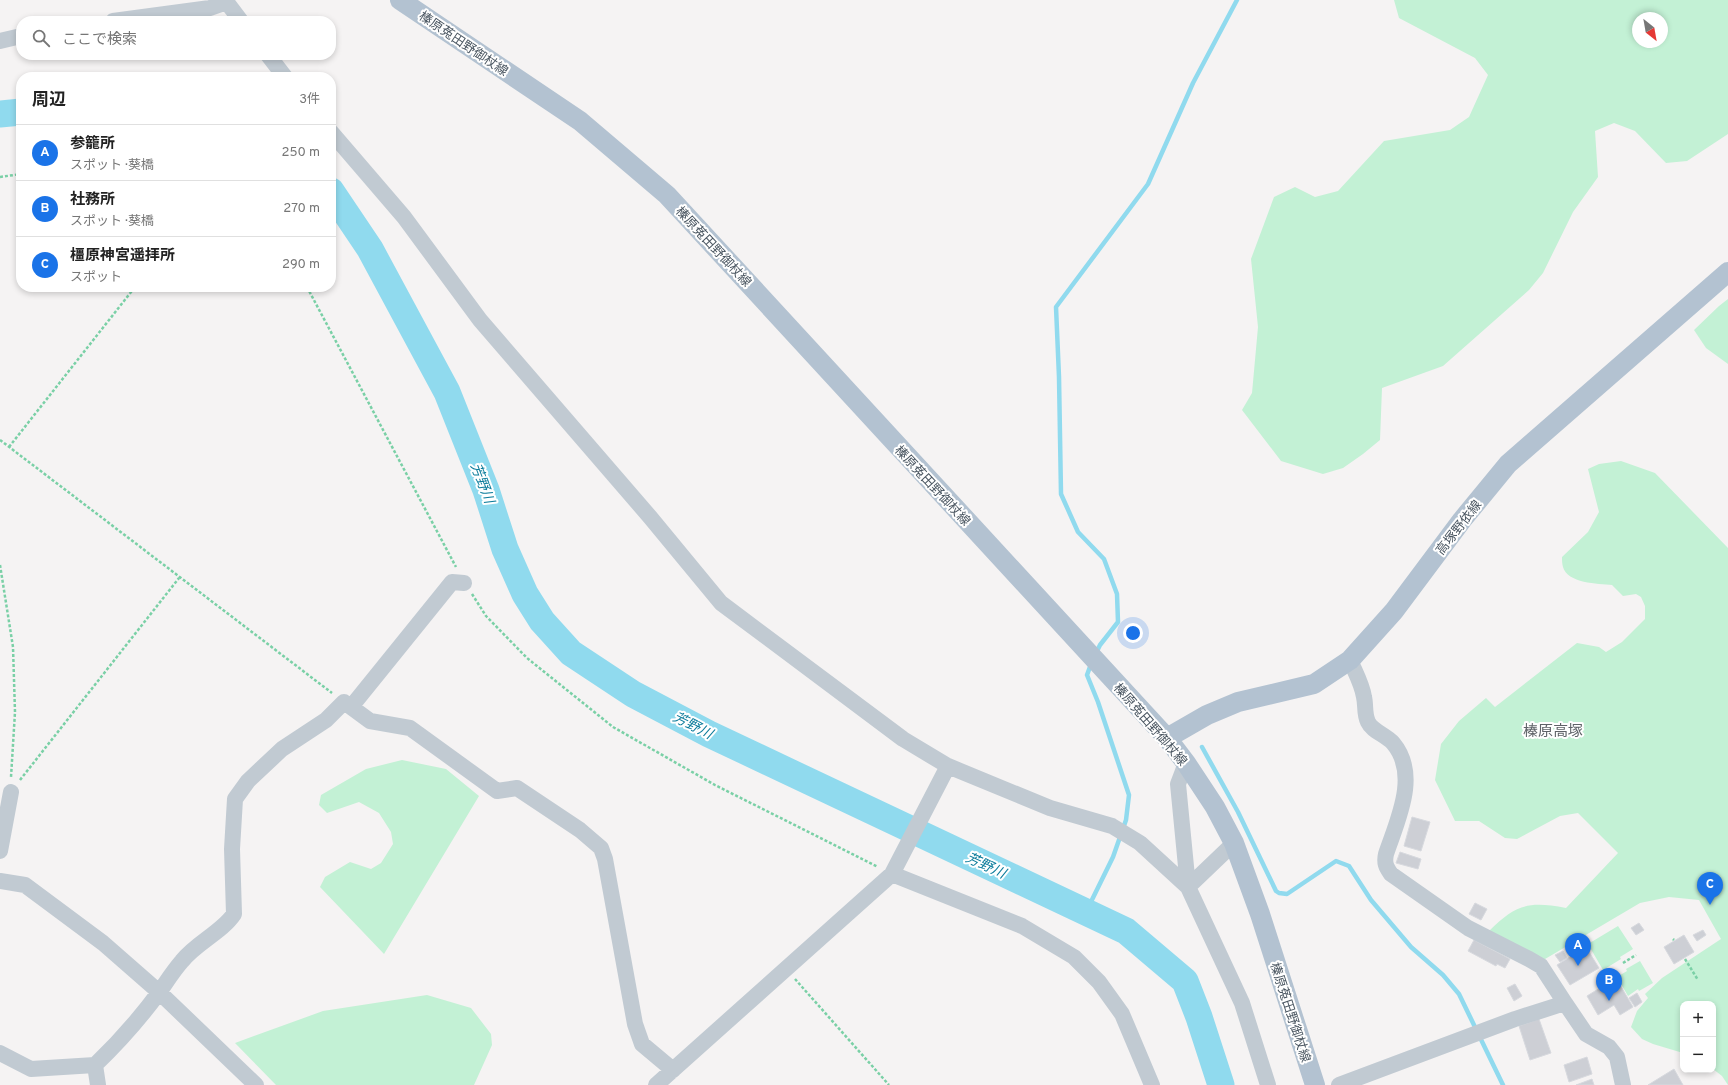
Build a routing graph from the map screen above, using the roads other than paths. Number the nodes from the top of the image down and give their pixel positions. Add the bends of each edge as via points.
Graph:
1 (400, 0) edge
2 (226, 1) edge
3 (150, 16) edge
4 (238, 16) edge
5 (16, 37) edge
6 (0, 41) edge
7 (272, 60) edge
8 (281, 72) edge
9 (336, 138) edge
10 (1728, 272) edge
11 (464, 583) road end
12 (1350, 660) junction
13 (344, 702) road end
14 (1167, 738) junction
15 (1186, 763) junction
16 (946, 769) junction
17 (10, 792) road end
18 (1234, 843) junction
19 (0, 851) edge
20 (894, 869) junction
21 (0, 881) edge
22 (1188, 887) junction
23 (159, 992) junction
24 (1565, 1003) junction
25 (0, 1053) edge
26 (95, 1065) junction
27 (673, 1070) junction
28 (98, 1085) edge
29 (256, 1085) edge
30 (656, 1085) edge
31 (1152, 1085) edge
32 (1268, 1085) edge
33 (1315, 1085) edge
34 (1339, 1085) edge
35 (1623, 1085) edge

1 - 14 main road, 榛原菟田野御杖線 via 580,121 668,195
2 - 3 street via 210,8
2 - 4 street
5 - 6 street
7 - 8 street
9 - 16 street via 404,217 480,320 721,603
10 - 12 main road, 高塚野依線 via 1508,464 1462,520 1394,611
11 - 27 street via 452,582 351,707 370,721 410,728 497,791 517,788 580,830 601,848 635,1024 642,1044
12 - 14 main road, 高塚野依線 via 1314,684 1238,702 1206,715
12 - 24 street via 1360,681 1368,723 1393,743 1405,769 1403,803 1384,860 1386,868 1468,928 1541,966
13 - 23 street via 326,720 282,749 248,781 235,799 232,849 234,914 182,960
14 - 15 main road, 榛原菟田野御杖線
15 - 18 main road, 榛原菟田野御杖線 via 1215,807
15 - 22 street via 1178,784
16 - 20 street
16 - 22 street via 1050,808 1112,826 1140,843
17 - 19 street
18 - 22 street
18 - 33 main road, 榛原菟田野御杖線
20 - 27 street
20 - 31 street via 1022,926 1074,957 1099,982 1122,1014
21 - 23 street via 25,885 103,943
22 - 32 street via 1242,1003
23 - 26 street via 113,1048
23 - 29 street
24 - 34 street via 1483,1030
24 - 35 street via 1586,1034 1609,1047 1617,1057
25 - 26 street via 31,1068
26 - 28 street
27 - 30 street

